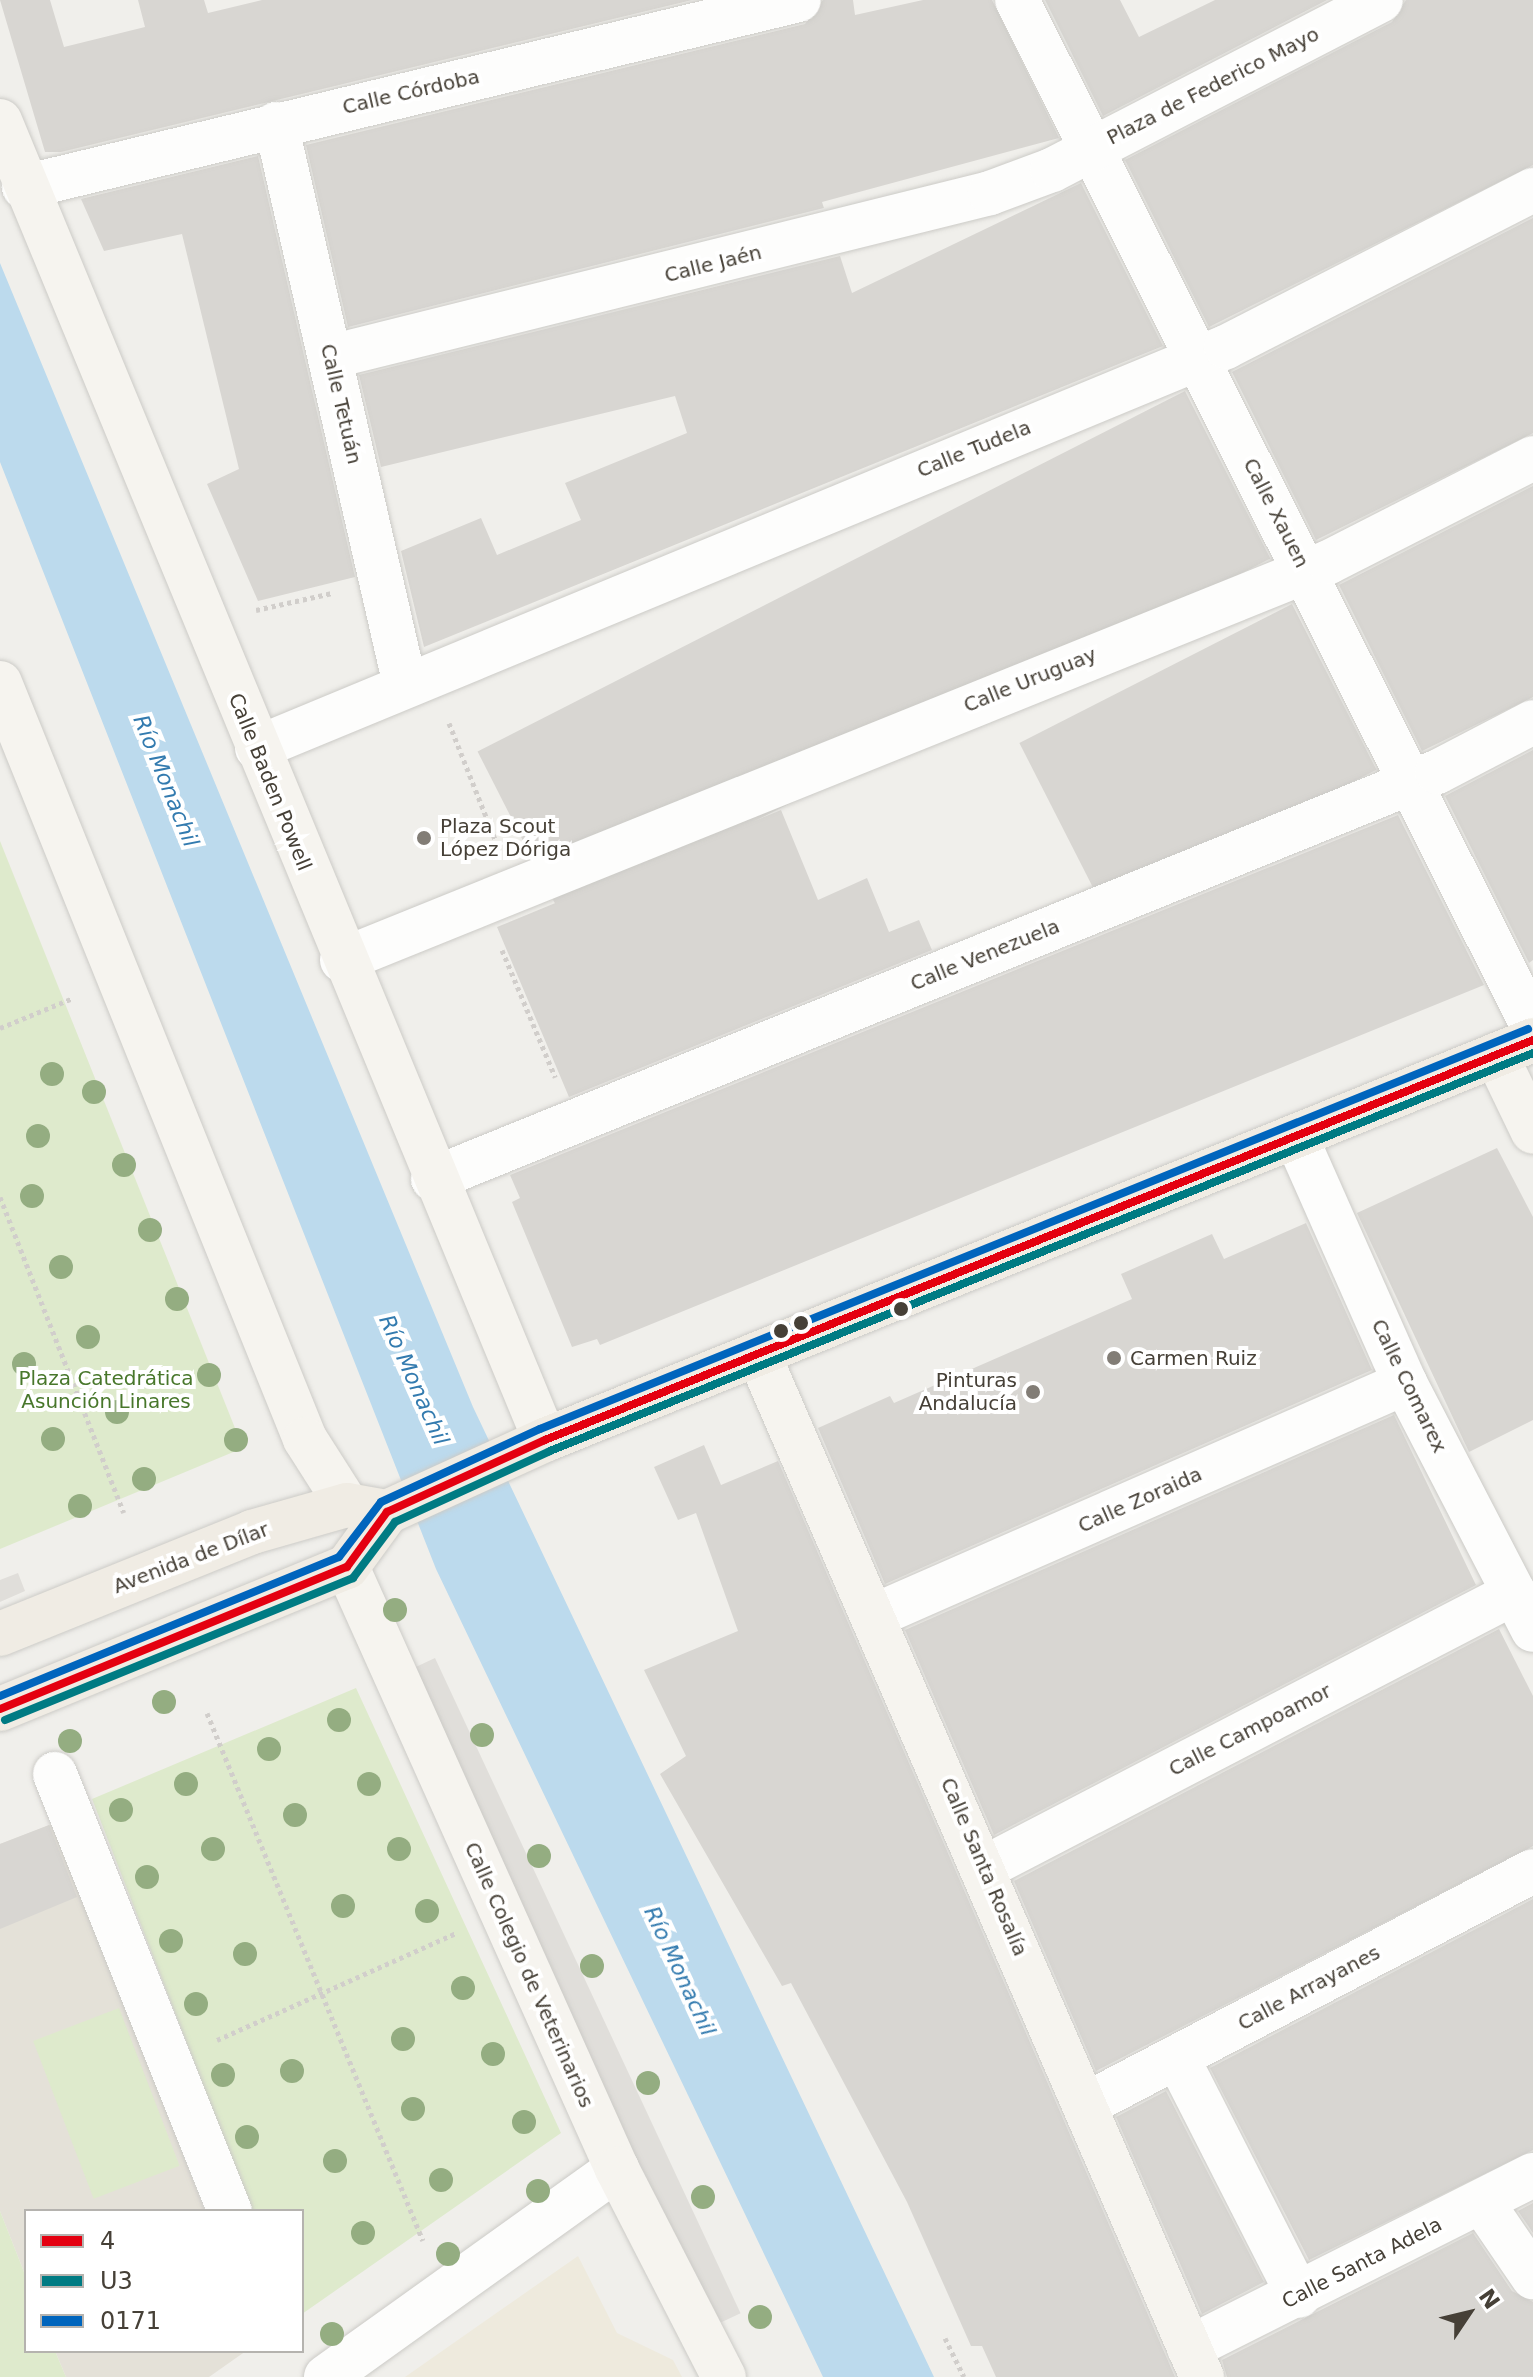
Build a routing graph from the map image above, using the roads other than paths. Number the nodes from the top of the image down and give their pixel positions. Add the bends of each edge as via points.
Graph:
1 (799, 0) edge
2 (1017, 0) edge
3 (1381, 0) edge
4 (0, 121) edge
5 (276, 124) junction
6 (1088, 150) junction
7 (24, 187) junction
8 (1533, 190) edge
9 (330, 357) junction
10 (1197, 357) junction
11 (1533, 458) edge
12 (1305, 568) junction
13 (0, 683) edge
14 (405, 685) junction
15 (1533, 722) edge
16 (257, 748) junction
17 (1409, 783) junction
18 (342, 960) junction
19 (1533, 1027) edge
20 (1515, 1048) edge
21 (1533, 1132) edge
22 (1296, 1137) junction
23 (433, 1179) junction
24 (760, 1358) junction
25 (1405, 1383) junction
26 (530, 1447) junction
27 (379, 1507) junction
28 (347, 1567) junction
29 (1524, 1612) edge
30 (874, 1616) junction
31 (0, 1634) edge
32 (0, 1709) edge
33 (55, 1774) dead end
34 (986, 1867) junction
35 (1533, 1871) edge
36 (1177, 2057) junction
37 (1085, 2105) junction
38 (617, 2169) junction
39 (1533, 2175) edge
40 (229, 2209) edge
41 (1492, 2217) dead end
42 (1533, 2277) edge
43 (1299, 2296) junction
44 (1196, 2362) edge
45 (326, 2377) edge
46 (724, 2377) edge

1 - 5 street, Calle Córdoba
2 - 6 street, Calle Xauen
3 - 6 street, Plaza de Federico Mayo
4 - 7 main road, Calle Baden Powell
5 - 7 street, Calle Córdoba
5 - 9 street, Calle Tetuán
6 - 9 street, Calle Jaén via 990,193
6 - 10 street, Calle Xauen
7 - 16 main road, Calle Baden Powell
8 - 10 street, Calle Tudela
9 - 14 street, Calle Tetuán
10 - 12 street, Calle Xauen
10 - 14 street, Calle Tudela
11 - 12 street, Calle Uruguay via 1329,562
12 - 17 street, Calle Xauen
12 - 18 street, Calle Uruguay via 512,874
13 - 27 main road via 305,1439
14 - 16 street
15 - 17 street, Calle Venezuela
16 - 18 main road, Calle Baden Powell
17 - 19 street, Calle Xauen
17 - 23 street, Calle Venezuela
18 - 23 main road, Calle Baden Powell
20 - 21 main road
20 - 22 main road, Avenida de Dílar
22 - 24 main road, Avenida de Dílar
22 - 25 street, Calle Comarex
23 - 26 main road, Calle Baden Powell
24 - 26 main road, Avenida de Dílar
24 - 30 main road, Calle Santa Rosalía
25 - 29 street, Calle Comarex
25 - 30 street, Calle Zoraida
26 - 27 main road, Avenida de Dílar
27 - 28 main road
27 - 31 main road, Avenida de Dílar via 252,1532
28 - 32 main road
28 - 38 main road, Calle Colegio de Veterinarios
29 - 34 street, Calle Campoamor
30 - 34 main road, Calle Santa Rosalía
33 - 40 street
34 - 37 main road, Calle Santa Rosalía
35 - 36 street, Calle Arrayanes
36 - 37 street, Calle Arrayanes
36 - 43 street
37 - 44 main road, Calle Santa Rosalía
38 - 45 street
38 - 46 main road, Calle Colegio de Veterinarios
39 - 43 street, Calle Santa Adela
41 - 42 street
43 - 44 street, Calle Santa Adela

